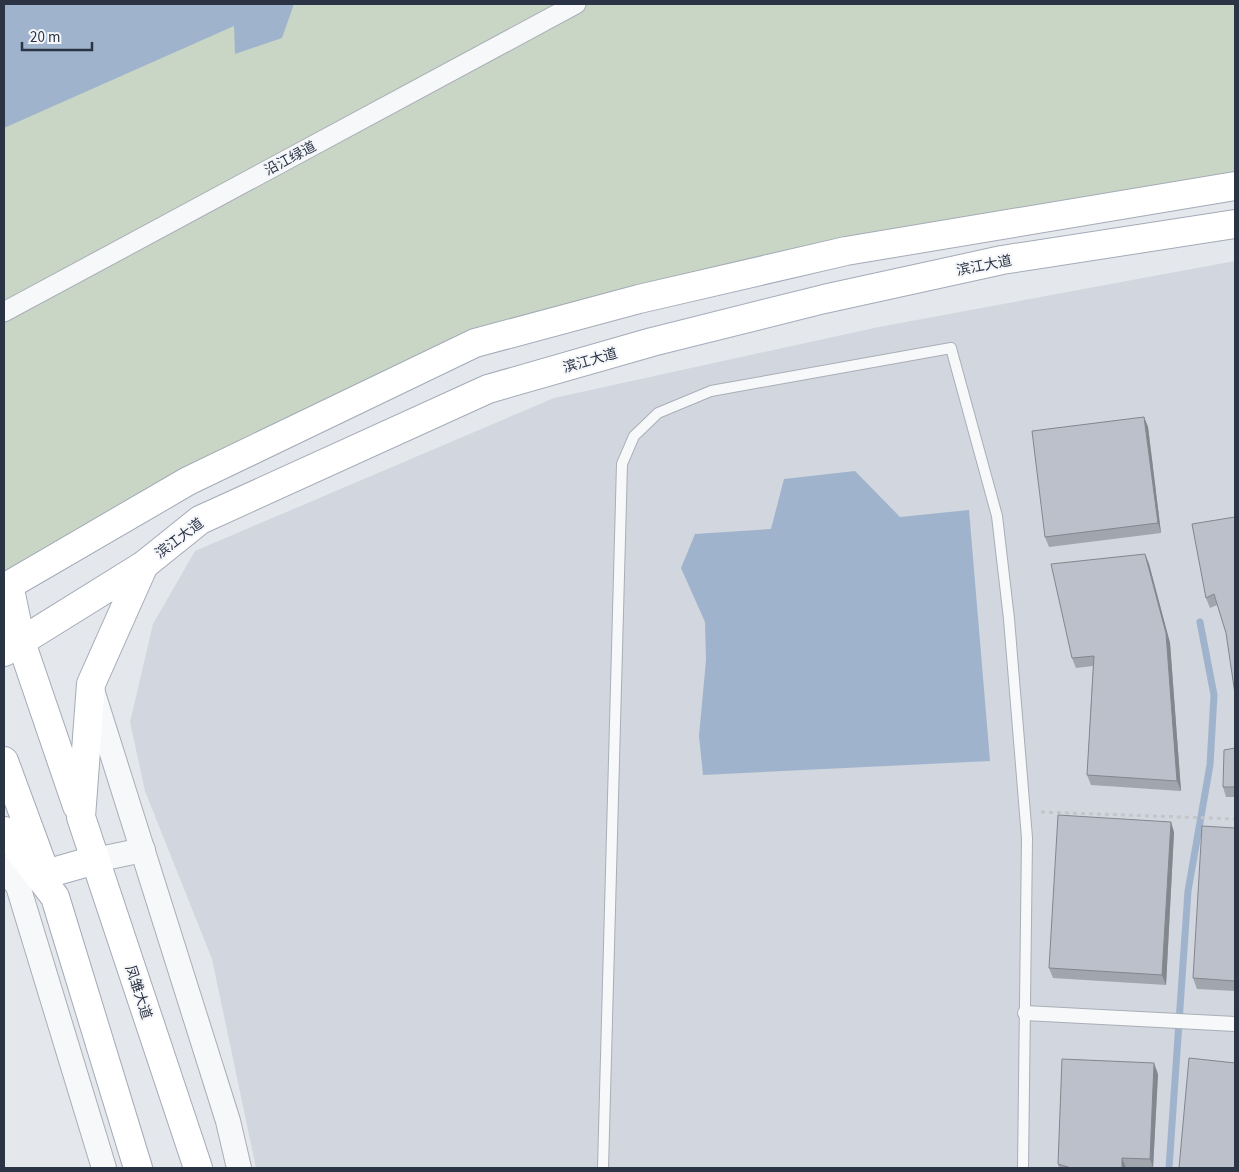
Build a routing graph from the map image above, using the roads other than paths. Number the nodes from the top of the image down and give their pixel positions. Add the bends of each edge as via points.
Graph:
1 (576, 4) edge
2 (1235, 186) edge
3 (1235, 224) edge
4 (4, 312) edge
5 (144, 565) junction
6 (6, 586) edge
7 (12, 647) edge
8 (91, 684) junction
9 (4, 761) edge
10 (80, 817) junction
11 (4, 831) edge
12 (143, 850) junction
13 (95, 860) junction
14 (4, 868) edge
15 (51, 886) junction
16 (1025, 1012) junction
17 (1235, 1024) edge
18 (184, 1128) junction
19 (104, 1168) edge
20 (138, 1168) edge
21 (198, 1168) edge
22 (205, 1168) edge
23 (239, 1168) edge
24 (603, 1168) edge
25 (1023, 1168) edge

1 - 4 street, 沿江绿道
2 - 6 main road via 846,251 640,299 475,344 188,482
3 - 5 main road, 滨江大道 via 1002,260 824,299 652,342 488,389 200,520
5 - 7 main road, 滨江大道
5 - 8 main road, 凤雏大道
6 - 7 main road, 凤雏大道
7 - 10 main road, 凤雏大道
8 - 10 main road, 凤雏大道
8 - 12 street
9 - 15 main road
10 - 13 main road, 凤雏大道
11 - 15 main road
12 - 13 street
12 - 23 street via 228,1122
13 - 15 main road
13 - 18 main road, 凤雏大道
14 - 19 street via 18,886
15 - 20 main road
16 - 17 street
16 - 24 lane via 1027,838 1009,619 997,516 951,348 711,391 658,413 634,436 622,464
16 - 25 lane
18 - 21 main road, 凤雏大道
18 - 22 street

